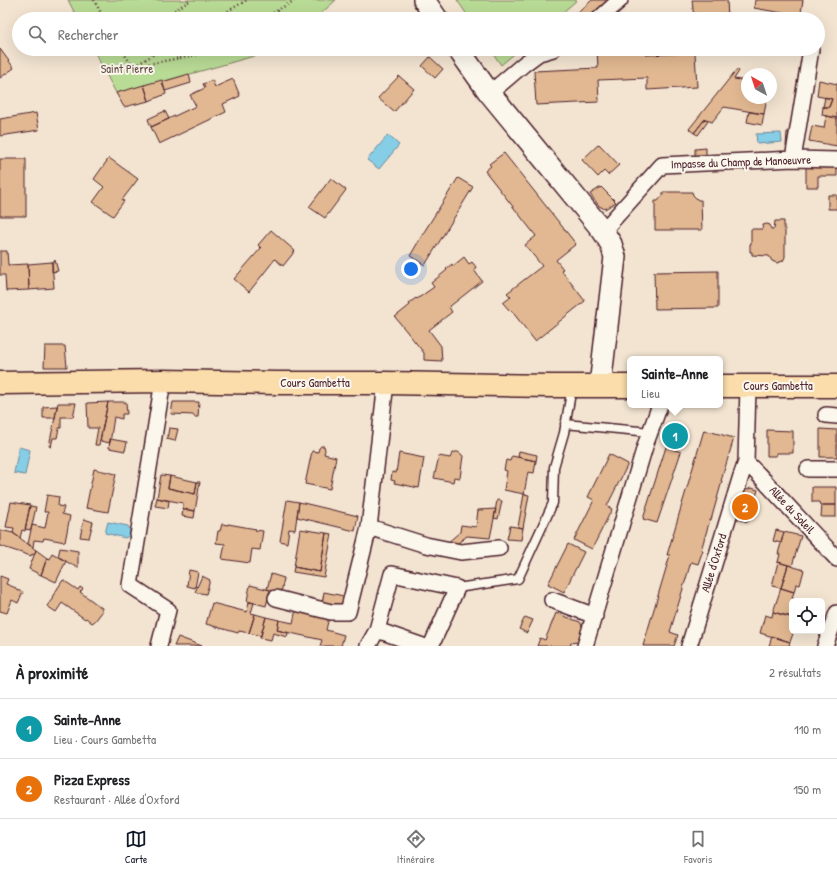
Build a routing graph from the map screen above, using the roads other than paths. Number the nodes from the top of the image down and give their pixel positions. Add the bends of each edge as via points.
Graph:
1 (424, 0) edge
2 (620, 0) edge
3 (432, 12) edge
4 (607, 12) edge
5 (463, 56) edge
6 (535, 56) edge
7 (810, 56) edge
8 (490, 93) junction
9 (793, 159) junction
10 (837, 160) edge
11 (604, 231) junction
12 (163, 381) junction
13 (0, 383) edge
14 (386, 383) junction
15 (572, 386) junction
16 (600, 386) junction
17 (627, 386) edge
18 (723, 386) edge
19 (748, 386) junction
20 (837, 386) edge
21 (659, 408) edge
22 (565, 424) junction
23 (650, 432) junction
24 (746, 462) junction
25 (808, 468) dead end
26 (837, 469) edge
27 (369, 527) junction
28 (499, 548) dead end
29 (837, 559) edge
30 (456, 588) junction
31 (276, 598) dead end
32 (552, 600) dead end
33 (837, 613) edge
34 (595, 616) junction
35 (377, 630) junction
36 (159, 646) edge
37 (368, 646) edge
38 (423, 646) edge
39 (431, 646) edge
40 (585, 646) edge
41 (689, 646) edge
42 (825, 646) edge

1 - 3 main road
2 - 4 street
5 - 8 main road
6 - 8 street
7 - 9 street
8 - 11 main road
9 - 10 street, Impasse du Champ de Manoeuvre
9 - 11 street, Impasse du Champ de Manoeuvre via 662,164
11 - 16 main road via 612,244 615,257
12 - 13 main road, Cours Gambetta
12 - 14 main road, Cours Gambetta
12 - 36 street via 130,585 168,610
14 - 15 main road, Cours Gambetta
14 - 27 street
15 - 16 main road, Cours Gambetta
15 - 22 lane
16 - 17 main road, Cours Gambetta
18 - 19 main road, Cours Gambetta
19 - 20 main road, Cours Gambetta
19 - 24 street, Allée d'Oxford
21 - 23 street
22 - 23 lane
22 - 30 lane via 554,468 553,503 518,579
23 - 34 street
24 - 29 street, Allée du Soleil
24 - 41 street, Allée d'Oxford
25 - 26 street
27 - 28 street via 426,545 461,552
27 - 31 street via 348,612 331,612
30 - 35 street via 392,574
30 - 39 street
32 - 34 street
33 - 42 street
34 - 40 street
35 - 37 street
35 - 38 street

